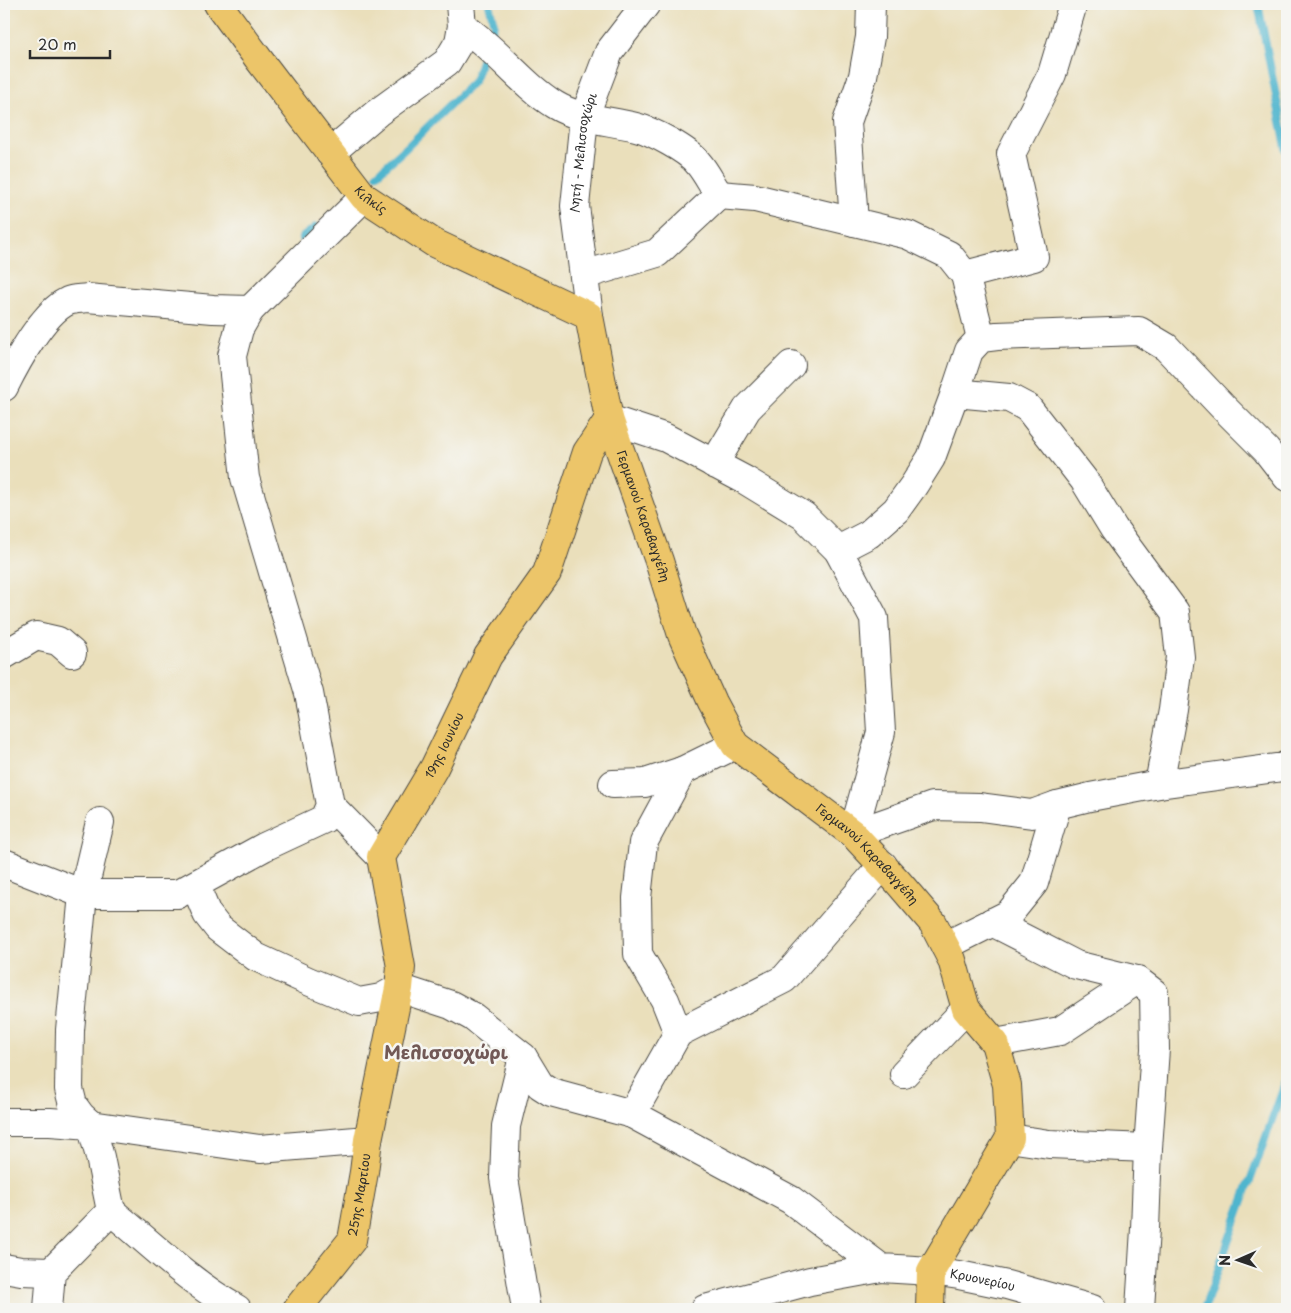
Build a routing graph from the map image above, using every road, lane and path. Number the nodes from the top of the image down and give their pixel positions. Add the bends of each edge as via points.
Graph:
1 (218, 4) edge
2 (646, 4) edge
3 (871, 4) edge
4 (1072, 4) edge
5 (472, 28) edge
6 (584, 118) junction
7 (330, 153) junction
8 (719, 195) junction
9 (364, 197) junction
10 (854, 222) junction
11 (584, 274) junction
12 (965, 276) junction
13 (250, 310) junction
14 (589, 316) junction
15 (981, 338) junction
16 (791, 365) dead end
17 (4, 387) edge
18 (955, 394) junction
19 (609, 419) junction
20 (714, 464) junction
21 (1287, 477) edge
22 (838, 550) junction
23 (72, 653) dead end
24 (4, 655) edge
25 (735, 745) junction
26 (1287, 765) edge
27 (682, 770) junction
28 (613, 784) dead end
29 (1159, 784) junction
30 (330, 804) junction
31 (1057, 805) junction
32 (100, 822) dead end
33 (853, 834) junction
34 (381, 857) junction
35 (4, 864) edge
36 (882, 865) junction
37 (198, 884) junction
38 (83, 894) junction
39 (992, 922) junction
40 (945, 946) junction
41 (1137, 980) junction
42 (399, 988) junction
43 (966, 1009) junction
44 (678, 1033) junction
45 (995, 1043) junction
46 (523, 1057) junction
47 (904, 1074) dead end
48 (632, 1114) junction
49 (4, 1122) edge
50 (91, 1125) junction
51 (1010, 1138) junction
52 (368, 1140) junction
53 (1148, 1148) junction
54 (111, 1211) junction
55 (4, 1268) edge
56 (882, 1268) junction
57 (931, 1271) junction
58 (51, 1272) junction
59 (48, 1309) edge
60 (237, 1309) edge
61 (297, 1309) edge
62 (526, 1309) edge
63 (705, 1309) edge
64 (930, 1309) edge
65 (1092, 1309) edge
66 (1140, 1309) edge

1 - 7 main road, Κιλκίς
2 - 6 street, Λητή - Μελισσοχώρι via 609,52
3 - 10 street via 870,37 863,76 847,122
4 - 12 street via 1052,74 1011,154 1034,257
5 - 6 street via 527,84 556,106
5 - 7 street via 447,62 377,112
6 - 8 street via 636,127 668,141 698,162
6 - 11 street, Λητή - Μελισσοχώρι via 574,206
7 - 9 main road, Κιλκίς
8 - 10 street via 755,198
8 - 11 street via 657,253
9 - 13 street
9 - 14 main road, Κιλκίς via 434,244
10 - 12 street via 908,235 949,255
11 - 14 street, Λητή - Μελισσοχώρι
12 - 15 street
13 - 17 street via 87,298 69,301 54,310 21,353
13 - 30 street via 239,329 232,356 245,478 309,693
14 - 19 main road, Γερμανού Καραβαγγέλη
15 - 18 street via 969,351
15 - 21 street via 1140,331 1166,347 1266,450
16 - 20 street via 747,409
18 - 22 street via 931,458 896,510 869,534
18 - 29 street via 1009,398 1028,408 1084,480 1114,529 1175,612 1180,657
19 - 20 street via 666,438
19 - 25 main road, Γερμανού Καραβαγγέλη via 682,635
19 - 34 main road, 19ης Ιουνίου via 587,452 547,572 488,656 434,768
20 - 22 street via 804,516
22 - 33 street via 874,618 882,732
23 - 24 street via 58,642 36,636
25 - 27 street
25 - 33 main road, Γερμανού Καραβαγγέλη
26 - 29 street
27 - 28 street via 645,783
27 - 44 street via 643,844 637,898 638,954 665,1000
29 - 31 street
30 - 34 street
30 - 37 street via 324,819 264,846
31 - 33 street via 1032,814 980,807 933,806
31 - 39 street via 1034,883 1009,914
32 - 38 street
33 - 36 main road, Γερμανού Καραβαγγέλη
34 - 42 main road via 401,967
35 - 38 street
36 - 40 main road, Γερμανού Καραβαγγέλη via 933,922
36 - 44 street via 784,978
37 - 38 street via 178,894
37 - 42 street via 207,914 218,928 256,957 359,1002 381,998
38 - 50 street via 70,1030 69,1089 73,1105
39 - 40 street
39 - 41 street via 1076,965
40 - 43 main road, Γερμανού Καραβαγγέλη
41 - 45 street via 1060,1031
41 - 53 street via 1154,993 1155,1049
42 - 46 street via 451,1005 473,1016
42 - 52 main road, 25ης Μαρτίου
43 - 45 main road, Γερμανού Καραβαγγέλη
43 - 47 street
44 - 48 street
45 - 51 main road, Γερμανού Καραβαγγέλη via 1007,1085
46 - 48 street via 540,1085 551,1092
46 - 62 street via 506,1126 504,1178
48 - 56 street via 791,1200
49 - 50 street
50 - 52 street via 260,1149
50 - 54 street
51 - 53 street via 1049,1144
51 - 57 main road
52 - 61 main road, 25ης Μαρτίου via 352,1240
53 - 66 street
54 - 58 street
54 - 60 street via 186,1273
55 - 58 street
56 - 57 street, Κρυονερίου
56 - 63 street, Κρυονερίου via 810,1281
57 - 64 main road
57 - 65 street, Κρυονερίου via 1007,1285
58 - 59 street

